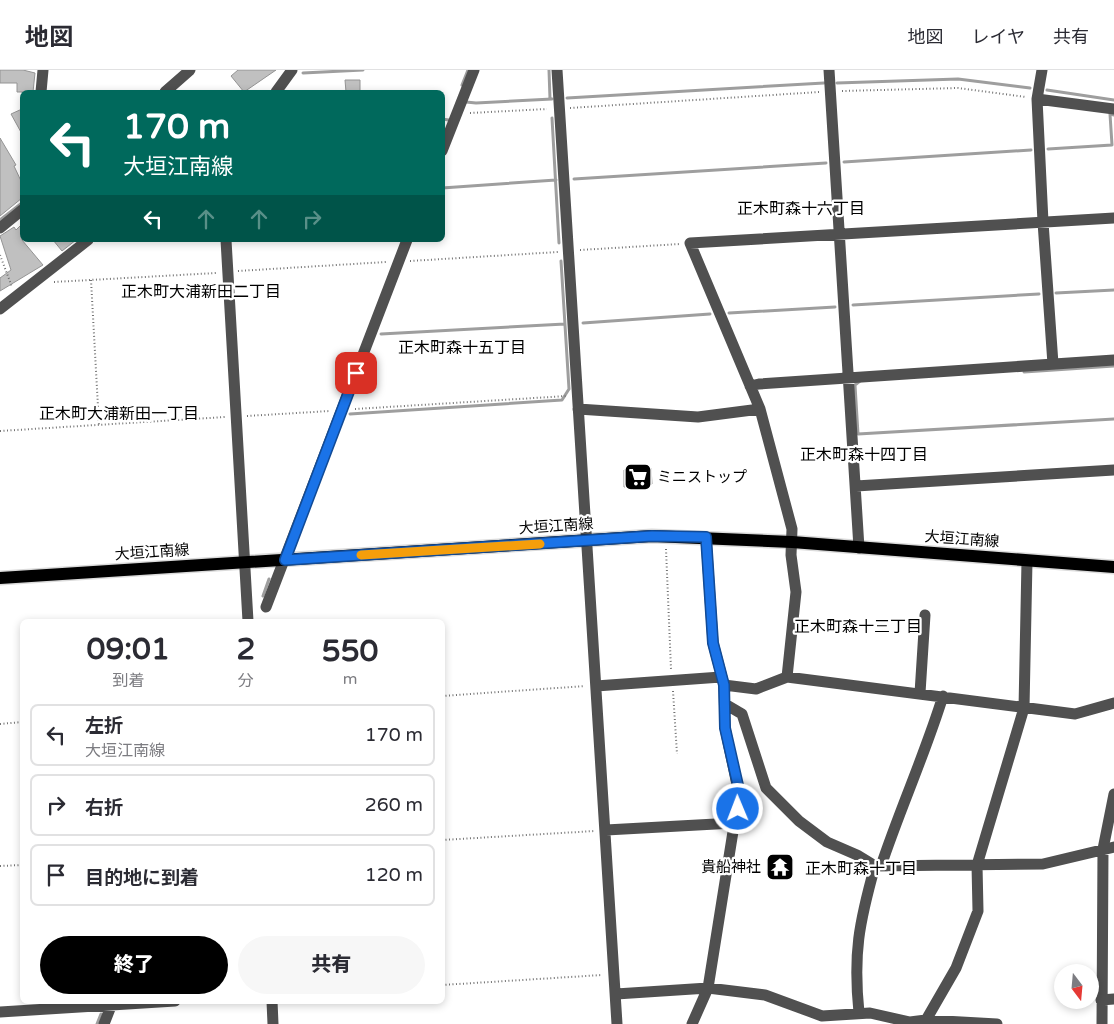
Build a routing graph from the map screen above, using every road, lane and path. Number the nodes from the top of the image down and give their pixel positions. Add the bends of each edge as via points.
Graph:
1 (44, 70) edge
2 (190, 70) edge
3 (292, 70) edge
4 (474, 70) edge
5 (557, 70) edge
6 (829, 70) edge
7 (1042, 70) edge
8 (41, 90) edge
9 (167, 90) edge
10 (277, 90) edge
11 (830, 91) junction
12 (1037, 99) junction
13 (559, 108) junction
14 (1114, 109) edge
15 (458, 113) junction
16 (445, 144) edge
17 (20, 212) edge
18 (1114, 218) edge
19 (1042, 222) junction
20 (0, 228) edge
21 (839, 235) junction
22 (85, 242) edge
23 (226, 242) edge
24 (406, 242) edge
25 (690, 243) junction
26 (568, 251) junction
27 (0, 255) edge
28 (227, 272) junction
29 (37, 280) junction
30 (91, 280) junction
31 (16, 296) junction
32 (0, 309) edge
33 (1114, 360) edge
34 (1052, 364) junction
35 (849, 378) junction
36 (750, 386) junction
37 (577, 395) junction
38 (578, 409) junction
39 (760, 409) junction
40 (342, 410) junction
41 (236, 417) junction
42 (99, 425) junction
43 (0, 431) edge
44 (1114, 470) edge
45 (856, 486) junction
46 (665, 537) junction
47 (706, 537) junction
48 (585, 541) junction
49 (792, 542) junction
50 (859, 548) junction
51 (285, 560) junction
52 (1027, 561) junction
53 (246, 562) junction
54 (1114, 566) edge
55 (0, 578) edge
56 (266, 607) dead end
57 (925, 615) dead end
58 (248, 619) edge
59 (787, 677) junction
60 (672, 681) junction
61 (723, 681) junction
62 (596, 686) junction
63 (920, 693) junction
64 (445, 696) edge
65 (943, 696) junction
66 (1114, 703) edge
67 (725, 704) junction
68 (1024, 708) junction
69 (20, 722) edge
70 (0, 724) edge
71 (677, 754) dead end
72 (1114, 794) edge
73 (734, 823) junction
74 (606, 830) junction
75 (445, 840) edge
76 (1108, 848) edge
77 (20, 865) edge
78 (0, 866) edge
79 (878, 866) junction
80 (977, 866) junction
81 (615, 974) junction
82 (445, 985) edge
83 (708, 988) junction
84 (616, 994) junction
85 (1114, 999) edge
86 (1101, 1000) junction
87 (100, 1004) edge
88 (112, 1004) edge
89 (272, 1004) edge
90 (0, 1012) edge
91 (860, 1013) junction
92 (926, 1020) junction
93 (910, 1023) edge
94 (104, 1024) edge
95 (274, 1024) edge
96 (618, 1024) edge
97 (692, 1024) edge
98 (997, 1024) edge
99 (1102, 1024) edge

1 - 8 street
2 - 9 street
3 - 10 street
4 - 15 street
5 - 13 street
6 - 11 street
7 - 12 street
11 - 12 path via 958,88
11 - 13 path
11 - 21 street
12 - 14 street
12 - 19 street
13 - 15 path
13 - 26 street
15 - 16 street
17 - 20 street
18 - 19 street
19 - 21 street
19 - 34 street
21 - 25 street
21 - 35 street
22 - 29 street
23 - 28 street
24 - 40 street
25 - 26 path
25 - 36 street
26 - 37 street
27 - 31 path
28 - 30 path
28 - 41 street
29 - 30 path via 43,283
29 - 31 street
30 - 42 path
31 - 32 street
33 - 34 street
34 - 35 street
35 - 36 street
35 - 45 street
36 - 39 street
37 - 38 street
37 - 40 path
38 - 39 street via 698,417
38 - 48 street
39 - 49 street via 792,529
40 - 41 path
40 - 51 street
41 - 42 path
41 - 53 street
42 - 43 path
44 - 45 street
45 - 50 street
46 - 47 main road, 大垣江南線
46 - 48 main road, 大垣江南線
46 - 60 path
47 - 49 main road, 大垣江南線
47 - 61 street via 713,643
48 - 51 main road, 大垣江南線
48 - 62 street
49 - 50 main road, 大垣江南線
49 - 59 street via 796,592
50 - 52 main road, 大垣江南線
51 - 53 main road, 大垣江南線
51 - 56 street
52 - 54 main road, 大垣江南線
52 - 68 street
53 - 55 main road, 大垣江南線
53 - 58 street
57 - 63 street
59 - 61 street via 756,689
59 - 63 street
60 - 61 street
60 - 62 street
60 - 71 path
61 - 67 street
62 - 64 path
62 - 74 street
63 - 65 street
65 - 68 street
65 - 79 street via 931,736
66 - 68 street via 1075,714
67 - 73 street via 725,728 740,794
67 - 79 street via 742,714 766,788 799,821 827,842
68 - 80 street
69 - 70 path
72 - 76 street
73 - 74 street
73 - 83 street
74 - 75 path
74 - 81 street
76 - 80 street via 1043,864
76 - 86 street
77 - 78 path
79 - 80 street
79 - 91 street via 860,918 856,950
80 - 92 street via 978,911 956,968
81 - 82 path
81 - 84 street
83 - 84 street
83 - 91 street via 765,995 822,1016
83 - 97 street
84 - 96 street
85 - 86 street
86 - 99 street
87 - 90 street
88 - 94 street
89 - 95 street
91 - 93 street via 870,1012
92 - 93 street
92 - 98 street

